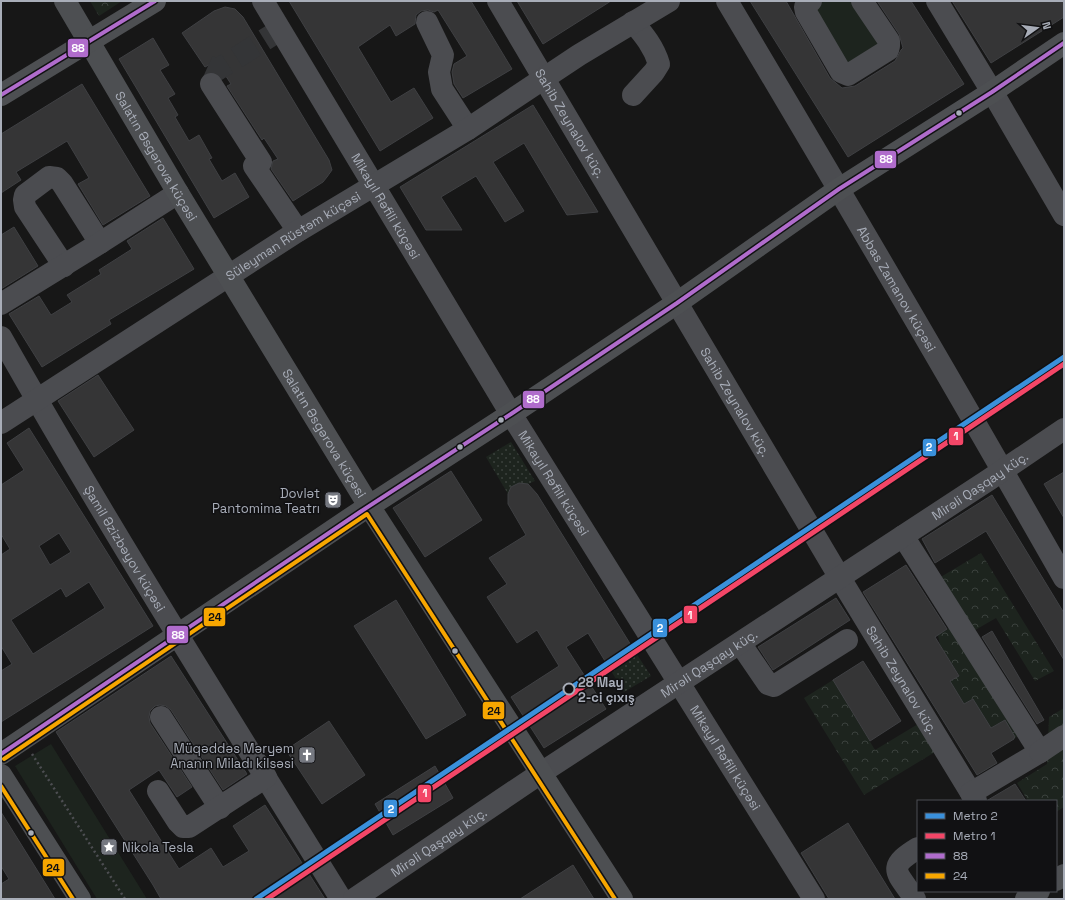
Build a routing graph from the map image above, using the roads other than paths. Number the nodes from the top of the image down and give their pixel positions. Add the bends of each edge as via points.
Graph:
1 (65, 1) edge
2 (155, 1) edge
3 (263, 1) edge
4 (498, 1) edge
5 (669, 1) edge
6 (727, 1) edge
7 (811, 1) edge
8 (862, 1) edge
9 (937, 1) edge
10 (427, 22) dead end
11 (633, 22) junction
12 (90, 42) junction
13 (1064, 43) edge
14 (544, 78) junction
15 (211, 84) dead end
16 (3, 90) edge
17 (992, 92) junction
18 (633, 95) dead end
19 (468, 129) junction
20 (374, 185) junction
21 (839, 189) junction
22 (178, 193) junction
23 (1064, 215) edge
24 (298, 231) junction
25 (100, 243) junction
26 (64, 266) junction
27 (228, 276) junction
28 (677, 303) junction
29 (1, 304) edge
30 (1, 337) edge
31 (36, 399) junction
32 (511, 414) junction
33 (1, 423) edge
34 (1064, 429) edge
35 (1003, 470) junction
36 (369, 506) junction
37 (903, 536) junction
38 (840, 578) junction
39 (1064, 578) edge
40 (178, 636) junction
41 (847, 640) dead end
42 (740, 643) junction
43 (680, 683) junction
44 (161, 717) dead end
45 (1064, 736) edge
46 (1040, 752) junction
47 (1, 754) edge
48 (541, 773) junction
49 (1, 775) edge
50 (266, 777) junction
51 (158, 791) dead end
52 (974, 797) edge
53 (220, 808) junction
54 (917, 849) edge
55 (80, 899) edge
56 (341, 899) edge
57 (354, 899) edge
58 (622, 899) edge
59 (814, 899) edge
60 (915, 899) edge

1 - 12 main road, Salatın Əsgərova küçəsi
2 - 12 main road
3 - 20 street, Mikayıl Rəfili küçəsi
4 - 14 street, Sahib Zeynalov küç.
5 - 11 street, Süleyman Rüstəm küçəsi
6 - 21 street, Abbas Zamanov küçəsi
7 - 8 street via 806,6 806,12 841,72 848,75 888,50 889,46 889,41
9 - 17 street
10 - 19 street via 443,55 439,72 442,89
11 - 14 street, Süleyman Rüstəm küçəsi
11 - 18 street via 655,52 659,64
12 - 16 main road
12 - 22 main road, Salatın Əsgərova küçəsi
13 - 17 main road
14 - 19 street, Süleyman Rüstəm küçəsi
14 - 28 street, Sahib Zeynalov küç.
15 - 24 street via 261,162 254,166
17 - 21 main road
17 - 23 street
19 - 20 street, Süleyman Rüstəm küçəsi
20 - 24 street, Süleyman Rüstəm küçəsi
20 - 32 street, Mikayıl Rəfili küçəsi
21 - 28 main road
21 - 35 street, Abbas Zamanov küçəsi
22 - 25 street
22 - 27 main road, Salatın Əsgərova küçəsi
24 - 27 street, Süleyman Rüstəm küçəsi
25 - 26 street
25 - 26 street via 62,183 57,178 49,177 25,195 25,207
26 - 29 street
27 - 31 street, Süleyman Rüstəm küçəsi
27 - 36 main road, Salatın Əsgərova küçəsi
28 - 32 main road
28 - 38 street, Sahib Zeynalov küç.
30 - 31 street, Şamil Əzizbəyov küçəsi
31 - 33 street, Süleyman Rüstəm küçəsi
31 - 40 street, Şamil Əzizbəyov küçəsi
32 - 36 main road
32 - 43 street, Mikayıl Rəfili küçəsi
34 - 35 street, Mirəli Qaşqay küç.
35 - 37 street, Mirəli Qaşqay küç.
35 - 39 street, Abbas Zamanov küçəsi
36 - 40 main road
36 - 48 main road, Salatın Əsgərova küçəsi
37 - 38 street, Mirəli Qaşqay küç.
37 - 46 street
38 - 42 street, Mirəli Qaşqay küç.
38 - 52 street, Sahib Zeynalov küç.
40 - 47 main road
40 - 50 street, Şamil Əzizbəyov küçəsi
41 - 42 street via 774,686 768,684
42 - 43 street, Mirəli Qaşqay küç.
43 - 48 street, Mirəli Qaşqay küç.
43 - 59 street, Mikayıl Rəfili küçəsi
44 - 53 street
45 - 46 street
46 - 52 street
48 - 57 street, Mirəli Qaşqay küç.
48 - 58 main road, Salatın Əsgərova küçəsi
49 - 55 main road
50 - 53 street
50 - 56 street, Şamil Əzizbəyov küçəsi
51 - 53 street via 183,827 189,827
54 - 60 street via 904,856 897,865 897,872

